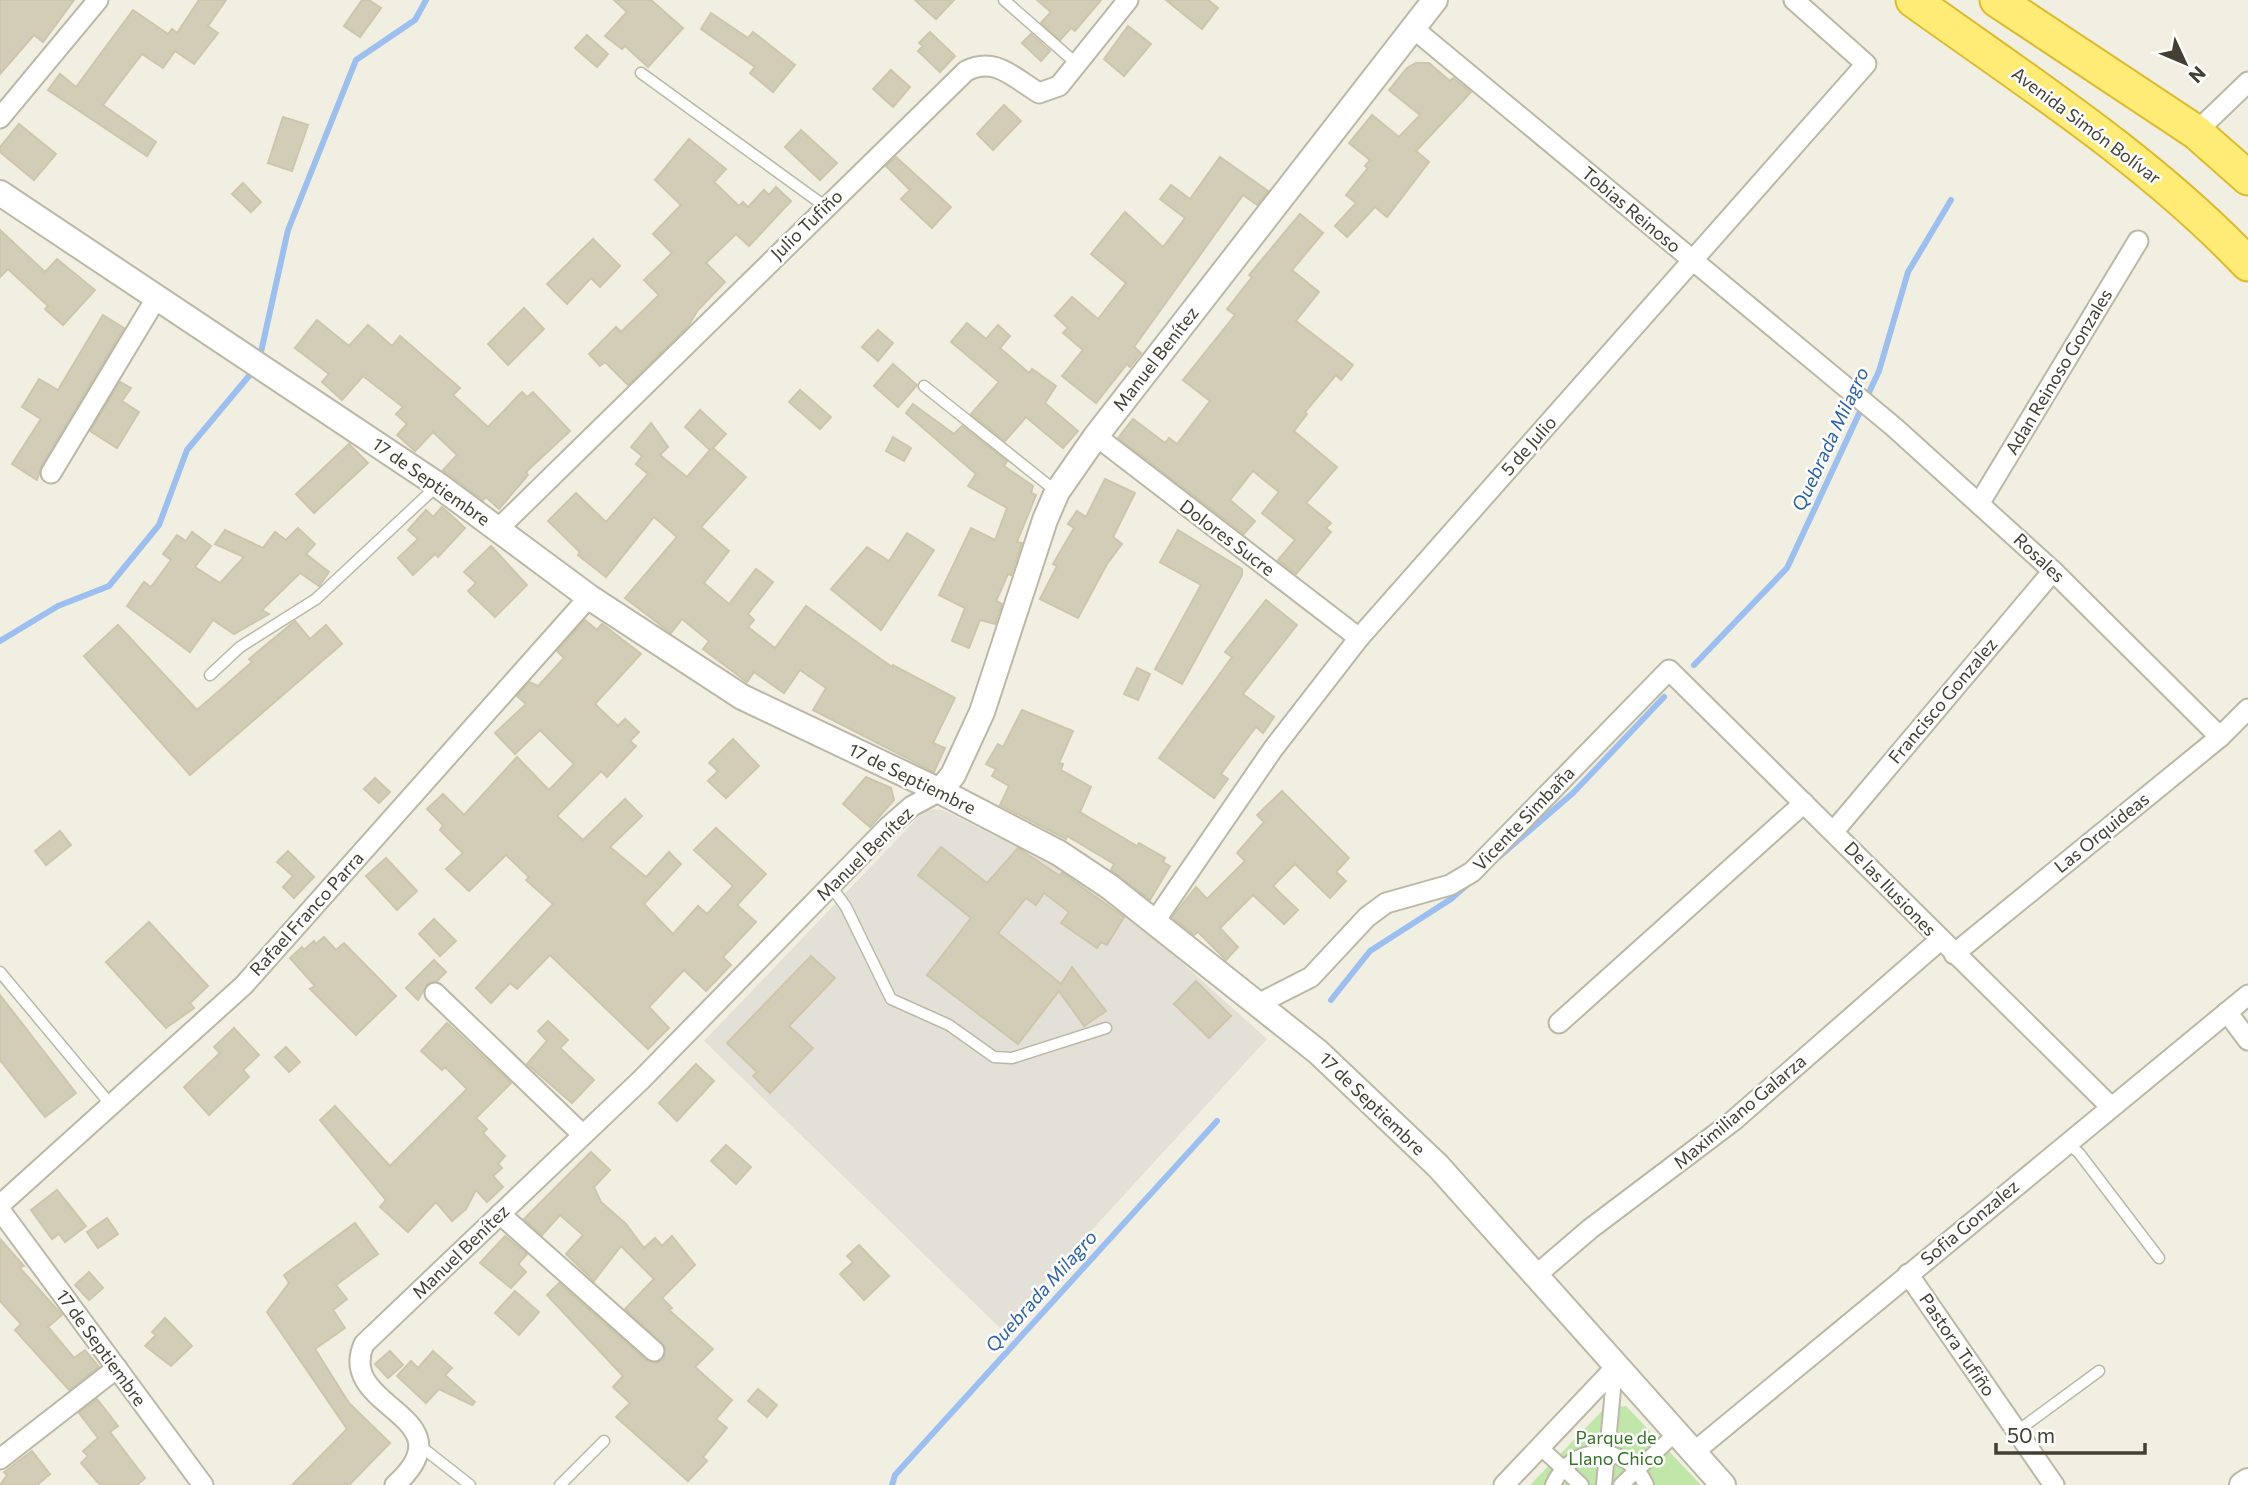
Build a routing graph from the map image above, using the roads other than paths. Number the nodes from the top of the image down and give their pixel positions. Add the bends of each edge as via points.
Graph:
1 (98, 0) edge
2 (1004, 0) edge
3 (1128, 0) edge
4 (1435, 0) edge
5 (1794, 0) edge
6 (1913, 0) edge
7 (1997, 0) edge
8 (1414, 29) junction
9 (1078, 64) junction
10 (641, 73) dead end
11 (2248, 82) edge
12 (0, 118) edge
13 (2196, 132) junction
14 (2248, 178) edge
15 (0, 193) edge
16 (826, 206) junction
17 (2138, 241) dead end
18 (1693, 261) junction
19 (2248, 264) edge
20 (157, 297) junction
21 (924, 386) dead end
22 (1850, 388) joint
23 (1096, 436) junction
24 (51, 473) dead end
25 (438, 485) junction
26 (1057, 492) junction
27 (1979, 503) junction
28 (497, 530) junction
29 (2053, 571) junction
30 (589, 597) junction
31 (1359, 638) junction
32 (1670, 670) joint
33 (210, 675) dead end
34 (2248, 709) edge
35 (2220, 737) junction
36 (940, 790) junction
37 (1804, 803) junction
38 (1834, 831) junction
39 (831, 886) junction
40 (1155, 921) junction
41 (1947, 947) junction
42 (0, 972) edge
43 (435, 993) dead end
44 (2248, 995) edge
45 (1256, 1005) junction
46 (2227, 1012) junction
47 (1559, 1023) dead end
48 (1106, 1028) dead end
49 (2248, 1040) edge
50 (111, 1105) junction
51 (2111, 1107) junction
52 (583, 1135) junction
53 (2067, 1142) junction
54 (0, 1208) edge
55 (500, 1214) junction
56 (2159, 1258) dead end
57 (1908, 1274) junction
58 (1534, 1277) junction
59 (654, 1352) dead end
60 (117, 1368) junction
61 (1615, 1368) junction
62 (2098, 1371) dead end
63 (2017, 1432) junction
64 (1676, 1433) junction
65 (604, 1441) dead end
66 (418, 1445) junction
67 (1540, 1447) junction
68 (1605, 1452) junction
69 (1694, 1452) junction
70 (0, 1459) edge
71 (1563, 1468) junction
72 (1637, 1470) junction
73 (2248, 1481) edge
74 (203, 1485) edge
75 (395, 1485) edge
76 (470, 1485) edge
77 (560, 1485) edge
78 (1504, 1485) edge
79 (1552, 1485) edge
80 (1581, 1485) edge
81 (1604, 1485) edge
82 (1621, 1485) edge
83 (1646, 1485) edge
84 (1723, 1485) edge
85 (2054, 1485) edge
86 (2242, 1485) edge

1 - 12 street
2 - 9 lane
3 - 9 street, Julio Tufiño
4 - 8 street, Manuel Benítez
5 - 18 street, 5 de Julio via 1866,64
6 - 19 highway, Avenida Simón Bolívar via 2124,151 2206,219
7 - 13 highway
8 - 18 street, Tobias Reinoso
8 - 23 street, Manuel Benítez
9 - 16 street, Julio Tufiño via 1059,86 1039,93 994,65 980,64 966,71
10 - 16 lane
11 - 13 street
13 - 14 highway
15 - 20 street, 17 de Septiembre
16 - 28 street, Julio Tufiño
17 - 27 street, Adan Reinoso Gonzales
18 - 22 street, Tobias Reinoso
18 - 31 street, 5 de Julio
20 - 24 street
20 - 25 street, 17 de Septiembre
21 - 26 lane
22 - 27 street, Rosales
23 - 26 street, Manuel Benítez
23 - 31 street, Dolores Sucre
25 - 28 street, 17 de Septiembre
25 - 33 lane via 316,599 240,647
26 - 36 street, Manuel Benítez via 982,712 953,775
27 - 29 street, Rosales
28 - 30 street, 17 de Septiembre
29 - 35 street, Rosales
29 - 38 street, Francisco Gonzalez
30 - 36 street, 17 de Septiembre via 742,697
30 - 50 street, Rafael Franco Parra via 244,985
31 - 40 street, 5 de Julio via 1273,750
32 - 37 street, De las Ilusiones
32 - 45 street, Vicente Simbaña via 1472,872 1450,885 1386,903 1311,977
34 - 35 street, Las Orquideas
35 - 41 street, Las Orquideas
36 - 39 street, Manuel Benítez via 902,813
36 - 40 street, 17 de Septiembre via 1059,853
37 - 38 street, De las Ilusiones
37 - 47 street
38 - 41 street, De las Ilusiones
39 - 48 lane via 891,999 949,1026 994,1058 1012,1058
39 - 52 street, Manuel Benítez
40 - 45 street, 17 de Septiembre
41 - 51 street, De las Ilusiones
41 - 58 street, Maximiliano Galarza
42 - 50 lane
43 - 52 street
44 - 46 street, Sofia Gonzalez
45 - 58 street, 17 de Septiembre via 1318,1052 1438,1166
46 - 49 street
46 - 51 street, Sofia Gonzalez
50 - 54 street, Rafael Franco Parra
51 - 53 street, Sofia Gonzalez
52 - 55 street, Manuel Benítez
53 - 56 lane
53 - 57 street, Sofia Gonzalez
54 - 60 street, 17 de Septiembre
55 - 59 street
55 - 66 street, Manuel Benítez via 364,1344 359,1355 367,1384 381,1402 408,1420
57 - 63 street, Pastora Tufiño
57 - 69 street, Sofia Gonzalez
58 - 61 street, 17 de Septiembre
60 - 70 street
60 - 74 street, 17 de Septiembre
61 - 64 street, 17 de Septiembre
61 - 67 street
61 - 68 street
62 - 63 lane
63 - 85 street, Pastora Tufiño
64 - 69 street, 17 de Septiembre
64 - 72 street
65 - 77 lane
66 - 75 street via 410,1471
66 - 76 lane
67 - 71 street
67 - 78 street
68 - 71 street via 1582,1455
68 - 72 street via 1623,1458
68 - 81 street
69 - 84 street, 17 de Septiembre
71 - 79 street
71 - 80 street
72 - 82 street
72 - 83 street
73 - 86 street

